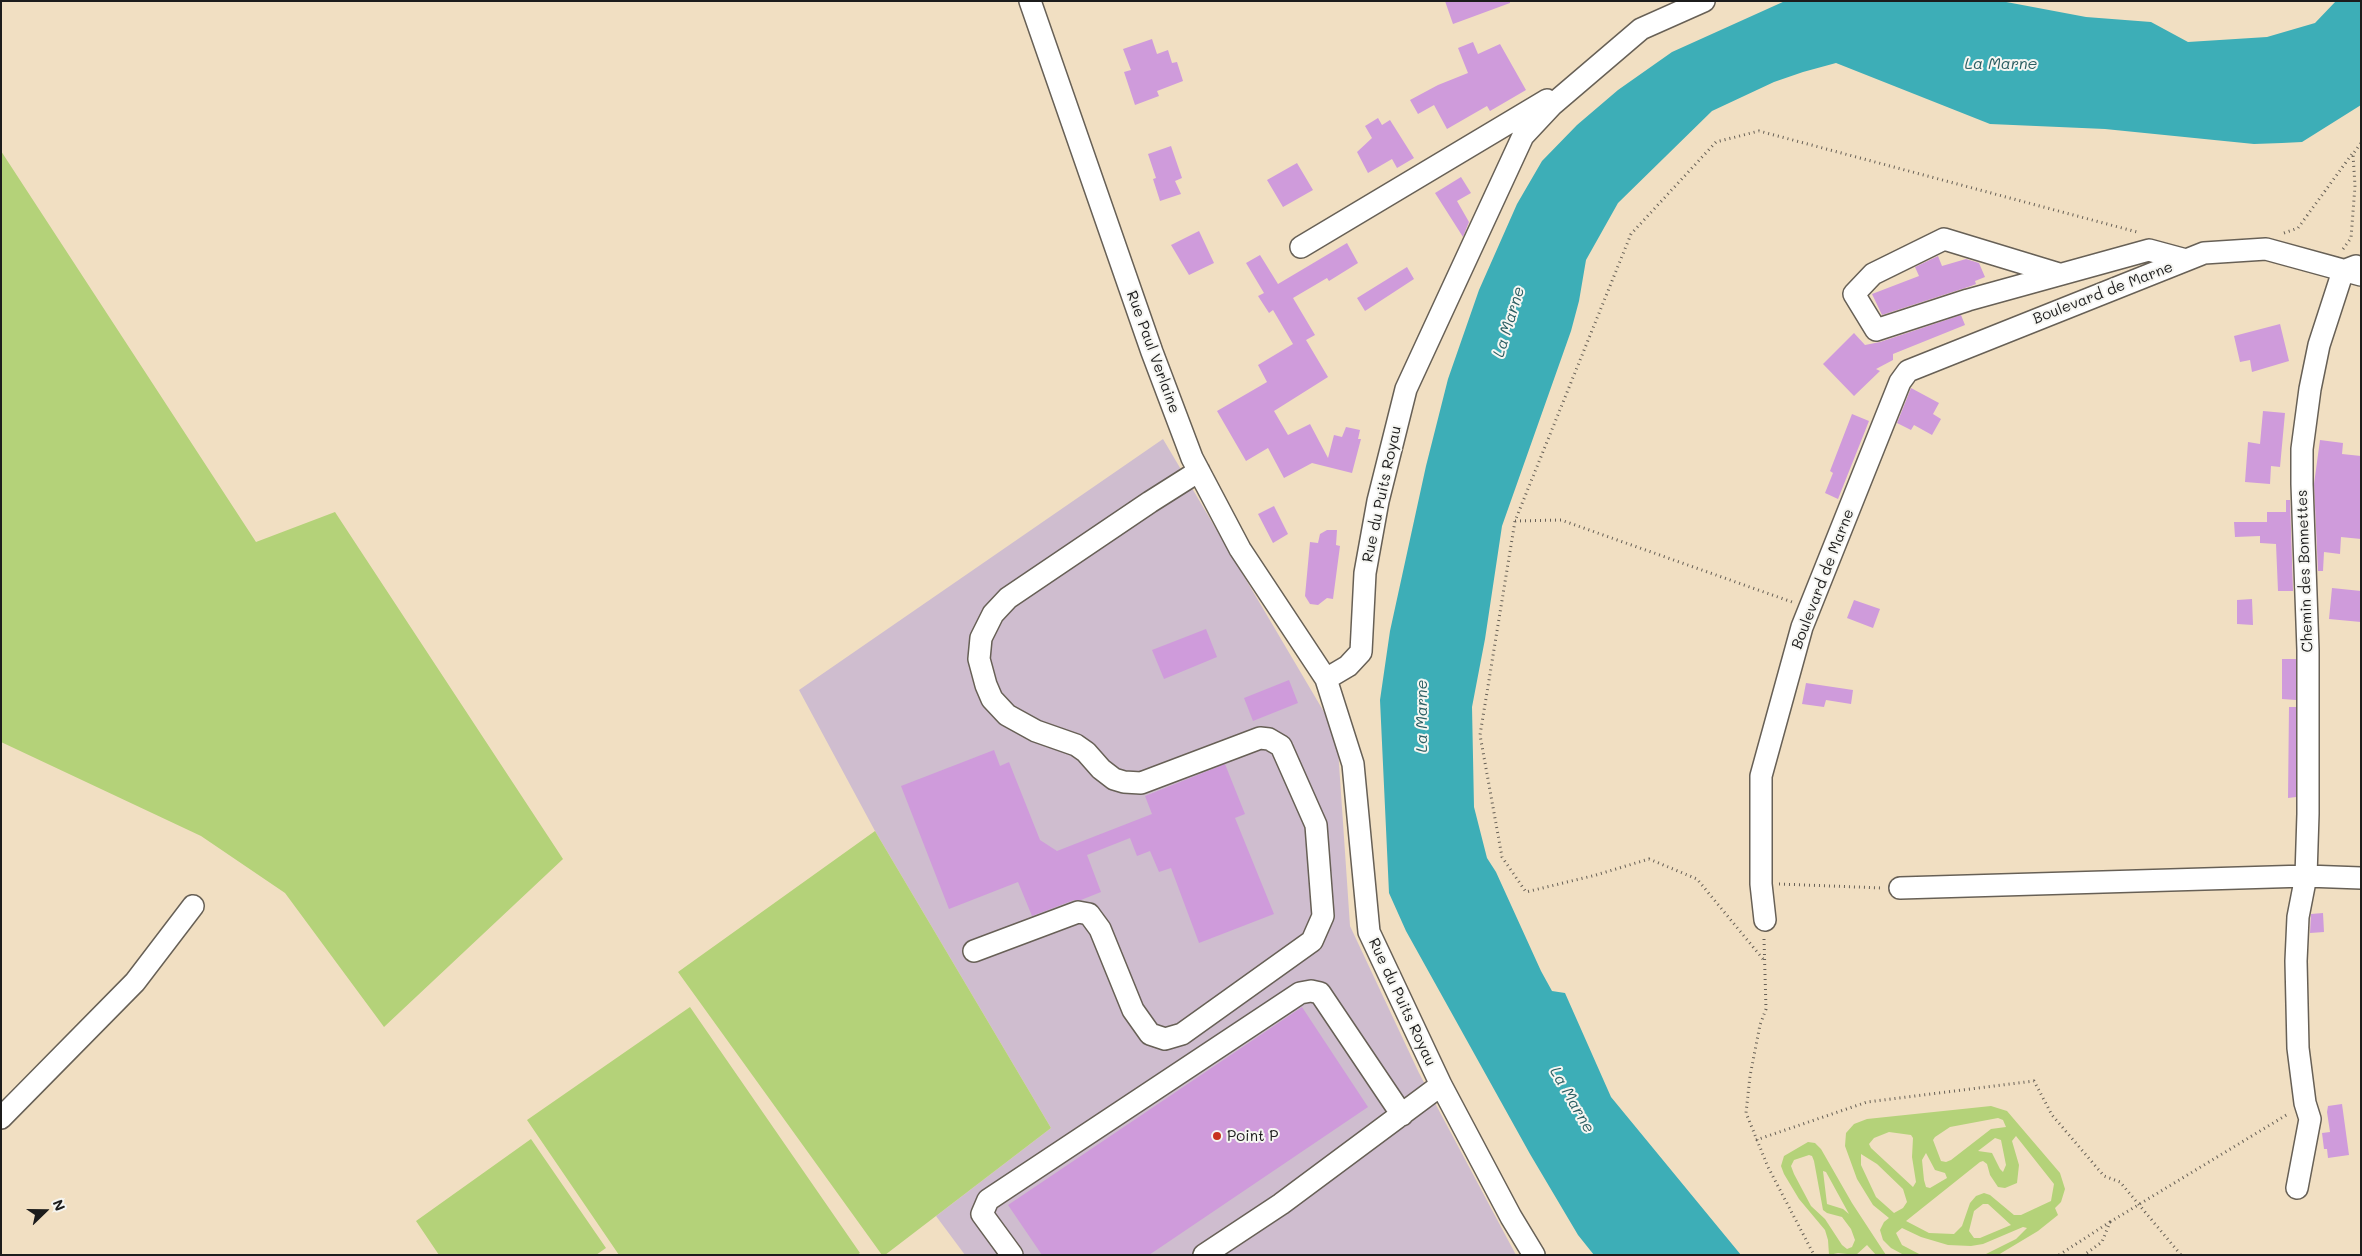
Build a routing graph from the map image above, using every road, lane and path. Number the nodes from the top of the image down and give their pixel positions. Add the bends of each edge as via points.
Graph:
1 (1030, 1) edge
2 (1704, 1) edge
3 (1579, 81) junction
4 (2361, 143) edge
5 (2353, 154) junction
6 (2141, 233) dead end
7 (2281, 235) dead end
8 (1301, 247) dead end
9 (2186, 260) junction
10 (2349, 269) edge
11 (2059, 274) junction
12 (1199, 471) junction
13 (1515, 521) junction
14 (1809, 608) junction
15 (1326, 679) junction
16 (2306, 876) junction
17 (2361, 878) edge
18 (1761, 884) junction
19 (1900, 888) joint
20 (193, 906) dead end
21 (1765, 920) joint
22 (974, 951) dead end
23 (1763, 960) junction
24 (1441, 1085) junction
25 (2305, 1103) junction
26 (1402, 1115) junction
27 (1, 1118) edge
28 (1756, 1140) junction
29 (2297, 1188) dead end
30 (2141, 1204) junction
31 (2110, 1222) junction
32 (1012, 1255) edge
33 (1204, 1255) edge
34 (1534, 1255) edge
35 (1814, 1255) edge
36 (2059, 1255) edge
37 (2084, 1255) edge
38 (2182, 1255) edge

1 - 12 street, Rue Paul Verlaine via 1152,352
2 - 3 street, Rue du Puits Royau via 1641,29
3 - 8 street
3 - 15 street, Rue du Puits Royau via 1523,136 1406,389 1378,501 1365,573 1361,652 1348,666
4 - 5 path
5 - 7 path via 2298,228
5 - 10 path via 2356,186 2351,238 2337,256
6 - 13 path via 1759,131 1716,142 1631,234
9 - 10 street, Boulevard de Marne via 2204,254 2266,249
9 - 11 street via 2149,250
9 - 14 street, Boulevard de Marne via 1908,371 1900,382
10 - 16 street, Chemin des Bonnettes via 2319,345 2302,449 2308,650
11 - 11 street via 1876,330 1854,294 1873,274 1944,239
12 - 15 street, Rue Paul Verlaine via 1240,549
12 - 22 street via 1008,598 993,614 981,638 979,659 992,699 1007,715 1036,731 1076,745 1100,769 1124,782 1141,783 1260,738 1281,746 1316,826 1323,916 1312,941 1182,1034 1165,1040 1150,1034 1133,1010 1100,929 1089,914 1078,912
13 - 14 path via 1561,520
13 - 23 path via 1480,735 1502,857 1526,892 1649,859 1697,879
14 - 18 street, Boulevard de Marne via 1761,776
15 - 24 street, Rue du Puits Royau via 1354,764 1369,932
16 - 17 street
16 - 19 street
16 - 25 street, Chemin des Bonnettes via 2297,926 2296,961 2298,1048
18 - 19 path
18 - 21 street, Boulevard de Marne
20 - 27 street via 135,982
21 - 23 path
23 - 28 path via 1766,1009 1750,1076 1746,1113
24 - 26 street
24 - 34 street, Rue du Puits Royau
25 - 29 street, Chemin des Bonnettes via 2310,1119
25 - 30 path
26 - 32 street via 1320,993 1300,993 988,1200 982,1214
26 - 33 street via 1282,1204
28 - 30 path via 1867,1102 2034,1081 2052,1115 2104,1176 2120,1182
28 - 35 path
30 - 31 path
30 - 38 path
31 - 36 path
31 - 37 path via 2102,1242

